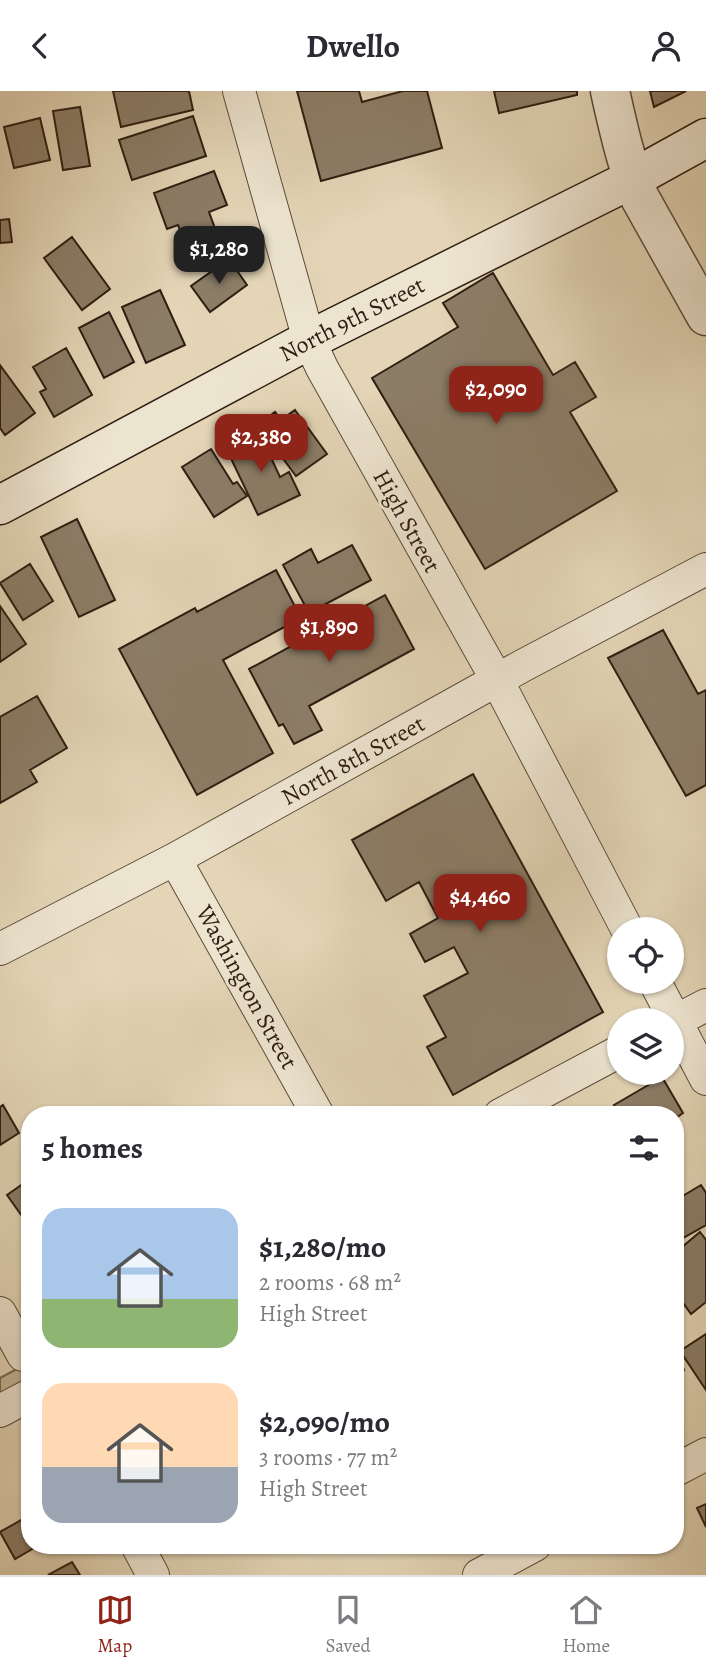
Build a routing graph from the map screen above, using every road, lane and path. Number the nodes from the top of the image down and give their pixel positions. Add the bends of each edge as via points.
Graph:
1 (239, 91) edge
2 (610, 91) edge
3 (706, 138) edge
4 (632, 179) junction
5 (706, 316) edge
6 (309, 340) junction
7 (0, 505) edge
8 (706, 569) edge
9 (497, 680) junction
10 (175, 859) junction
11 (621, 917) edge
12 (0, 949) edge
13 (706, 1005) edge
14 (684, 1017) edge
15 (684, 1040) edge
16 (607, 1058) edge
17 (706, 1079) edge
18 (313, 1106) edge
19 (517, 1106) edge
20 (0, 1313) edge
21 (18, 1358) edge
22 (21, 1400) edge
23 (0, 1411) edge
24 (706, 1454) edge
25 (684, 1466) edge
26 (142, 1554) edge
27 (518, 1554) edge
28 (153, 1575) edge
29 (479, 1575) edge

1 - 6 street, High Street
2 - 4 main road
3 - 4 main road, North 9th Street
4 - 5 main road
4 - 6 main road, North 9th Street
6 - 7 main road, North 9th Street
6 - 9 street, High Street
8 - 9 street, North 8th Street
9 - 10 street, North 8th Street
9 - 11 street, High Street
10 - 12 street, North 8th Street
10 - 18 street, Washington Street
13 - 14 street
15 - 17 street
16 - 19 street
20 - 21 street
22 - 23 street
24 - 25 street
26 - 28 street
27 - 29 street

